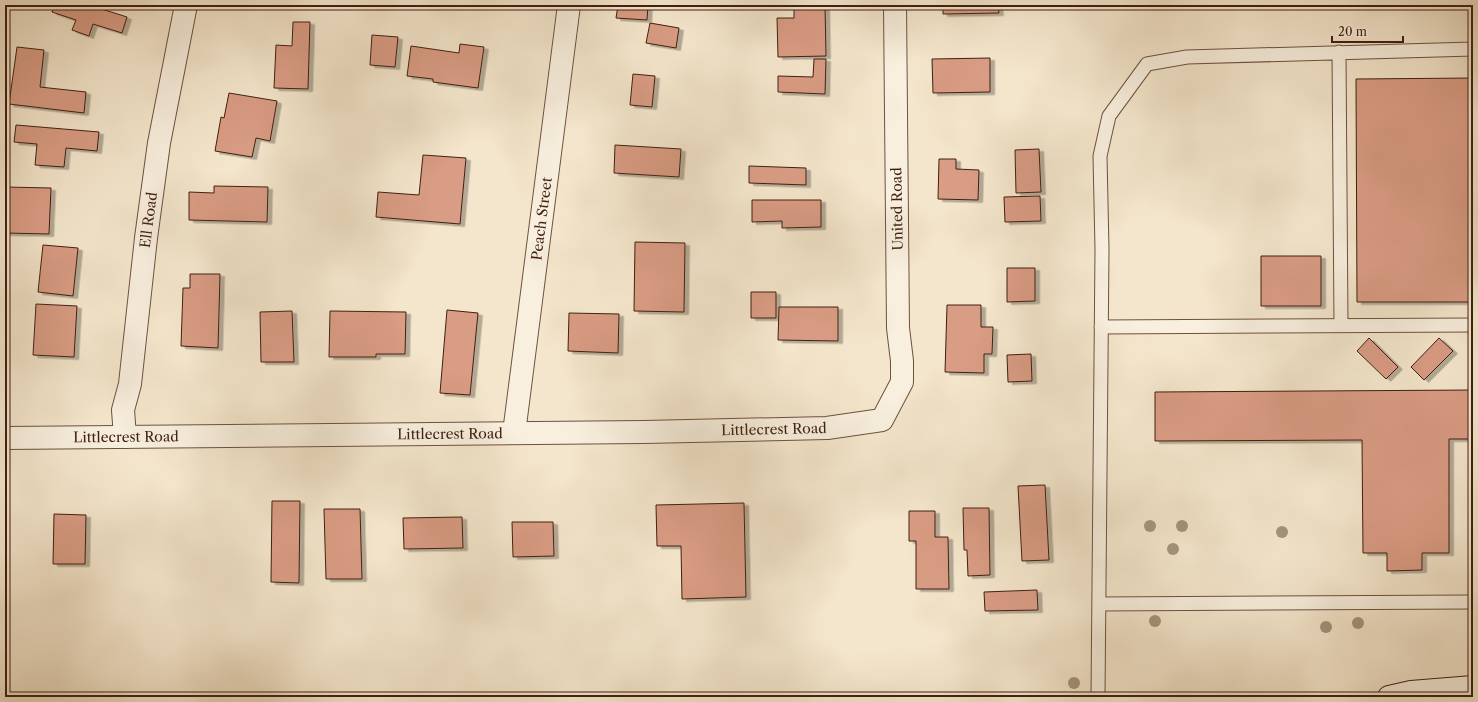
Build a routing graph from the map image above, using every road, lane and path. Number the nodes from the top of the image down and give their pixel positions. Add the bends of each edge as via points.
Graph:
1 (186, 5) edge
2 (569, 5) edge
3 (895, 5) edge
4 (1473, 48) edge
5 (1339, 52) junction
6 (1473, 325) edge
7 (1341, 326) junction
8 (1101, 327) junction
9 (888, 410) joint
10 (514, 433) junction
11 (125, 437) junction
12 (5, 438) edge
13 (1473, 602) edge
14 (1099, 604) junction
15 (1473, 687) edge
16 (1098, 697) edge
17 (1389, 697) edge

1 - 11 street, Ell Road via 159,143 130,384 123,410
2 - 10 street, Peach Street
3 - 9 street, United Road via 898,328 902,382
4 - 5 lane
5 - 7 lane
5 - 8 lane via 1187,57 1147,64 1109,116 1100,156
6 - 7 lane
7 - 8 lane
8 - 14 lane
9 - 10 street, Littlecrest Road via 882,420 827,428
10 - 11 street, Littlecrest Road
11 - 12 street, Littlecrest Road
13 - 14 lane
14 - 16 lane
15 - 17 street via 1411,692

